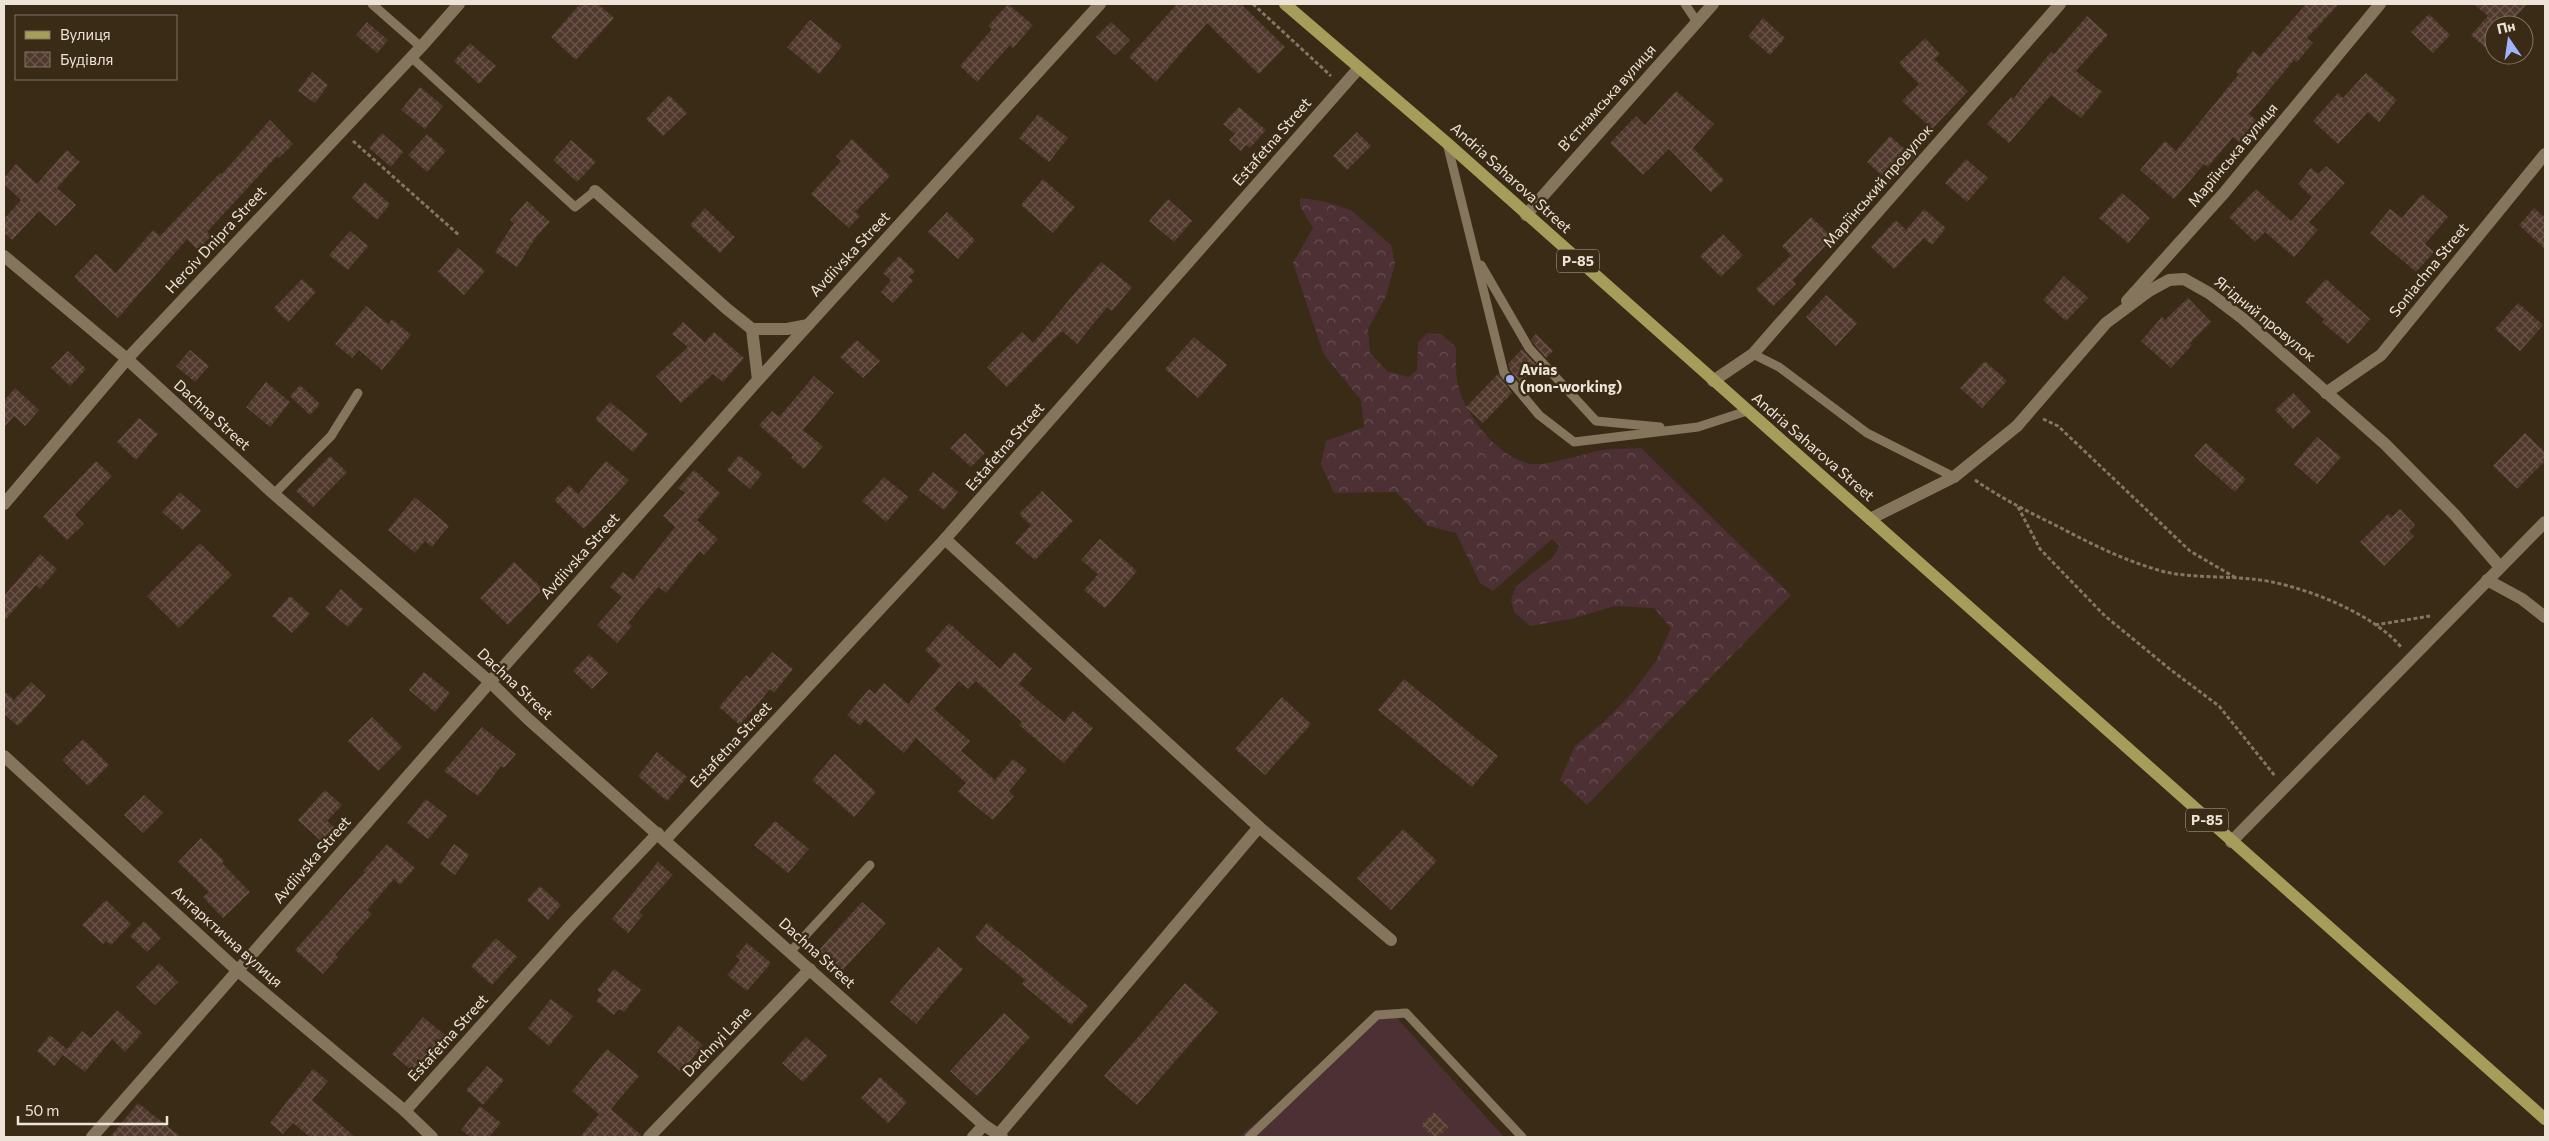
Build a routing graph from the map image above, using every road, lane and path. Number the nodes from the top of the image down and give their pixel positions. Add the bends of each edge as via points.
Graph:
1 (372, 4) edge
2 (458, 4) edge
3 (1100, 4) edge
4 (1253, 4) edge
5 (1285, 4) edge
6 (1685, 4) edge
7 (1713, 4) edge
8 (2060, 4) edge
9 (2380, 4) edge
10 (1697, 22) junction
11 (421, 47) junction
12 (411, 57) junction
13 (1359, 68) junction
14 (1342, 86) junction
15 (342, 131) junction
16 (1447, 143) junction
17 (2545, 154) edge
18 (595, 191) joint
19 (1526, 215) junction
20 (460, 236) dead end
21 (4, 256) edge
22 (1475, 256) junction
23 (2106, 323) junction
24 (808, 324) junction
25 (752, 329) junction
26 (1753, 354) junction
27 (127, 359) junction
28 (758, 380) junction
29 (1713, 381) junction
30 (358, 393) dead end
31 (2326, 393) junction
32 (1748, 412) junction
33 (2017, 426) junction
34 (1698, 427) junction
35 (1958, 474) junction
36 (274, 494) junction
37 (4, 504) edge
38 (2017, 506) junction
39 (1870, 519) junction
40 (2545, 522) edge
41 (945, 539) junction
42 (2500, 567) junction
43 (2237, 578) junction
44 (2487, 580) junction
45 (2456, 612) junction
46 (2545, 617) edge
47 (2374, 625) junction
48 (2412, 658) junction
49 (490, 682) junction
50 (4, 756) edge
51 (2285, 789) junction
52 (1258, 827) junction
53 (662, 836) junction
54 (2231, 842) junction
55 (870, 865) dead end
56 (1392, 940) dead end
57 (790, 952) junction
58 (237, 970) junction
59 (810, 970) junction
60 (405, 1111) junction
61 (2545, 1119) edge
62 (984, 1124) junction
63 (1000, 1136) edge
64 (92, 1137) edge
65 (432, 1137) edge
66 (650, 1137) edge
67 (974, 1137) edge
68 (1249, 1137) edge
69 (1522, 1137) edge

1 - 11 lane
2 - 11 street, Heroiv Dnipra Street
3 - 24 street, Avdiivska Street
4 - 14 path
5 - 13 main road, Andria Saharova Street / Р-85
6 - 10 lane
7 - 10 street, Вʼєтнамська вулиця
8 - 26 street, Маріїнський провулок
9 - 23 street, Маріїнська вулиця via 2224,193
10 - 19 street, Вʼєтнамська вулиця
11 - 12 street, Heroiv Dnipra Street
12 - 15 street, Heroiv Dnipra Street
12 - 18 lane via 575,207
13 - 14 street, Estafetna Street
13 - 16 main road, Andria Saharova Street / Р-85
14 - 41 street, Estafetna Street
15 - 20 path
15 - 27 street, Heroiv Dnipra Street
16 - 19 main road, Andria Saharova Street / Р-85
16 - 22 lane
17 - 31 street, Soniachna Street via 2381,355
18 - 25 street
19 - 29 main road, Andria Saharova Street / Р-85
21 - 27 street, Dachna Street
22 - 34 lane via 1529,348 1596,421 1654,427
22 - 34 lane via 1504,373 1539,415 1574,442
23 - 31 street, Ягідний провулок via 2169,280 2184,279 2210,293 2242,318
23 - 33 street, Ягідний провулок
24 - 25 street via 787,329
24 - 28 street, Avdiivska Street
25 - 28 street
26 - 29 street, Маріїнський провулок
26 - 35 lane via 1779,367 1867,433
27 - 36 street, Dachna Street
27 - 37 street, Heroiv Dnipra Street
28 - 49 street, Avdiivska Street
29 - 32 main road, Andria Saharova Street / Р-85
30 - 36 lane via 331,436
31 - 42 street, Ягідний провулок via 2385,444 2455,515
32 - 34 lane
32 - 39 main road, Andria Saharova Street / Р-85
33 - 35 street, Ягідний провулок
33 - 43 path via 2037,417 2058,426 2190,551
35 - 38 path
35 - 39 street, Ягідний провулок
36 - 49 street, Dachna Street
38 - 43 path via 2121,558 2168,572
38 - 51 path via 2040,550 2105,616 2219,706
39 - 54 main road, Р-85
40 - 42 street
41 - 52 street
41 - 53 street, Estafetna Street
42 - 44 street
43 - 47 path via 2296,587 2320,595
44 - 45 street
44 - 46 street via 2522,599
45 - 47 path
45 - 48 street
47 - 48 path via 2391,635
48 - 51 street
49 - 53 street, Dachna Street
49 - 58 street, Avdiivska Street
50 - 58 street, Антарктична вулиця
51 - 54 street
52 - 56 street
52 - 63 street
53 - 57 street, Dachna Street
53 - 60 street, Estafetna Street via 571,925
54 - 61 main road, Р-85
55 - 57 lane
57 - 59 street, Dachna Street
58 - 60 street, Антарктична вулиця
58 - 64 street, Avdiivska Street
59 - 62 street, Dachna Street
59 - 66 street, Dachnyi Lane
60 - 65 street, Антарктична вулиця
62 - 63 street, Dachna Street
62 - 67 street
68 - 69 lane via 1377,1015 1406,1013

